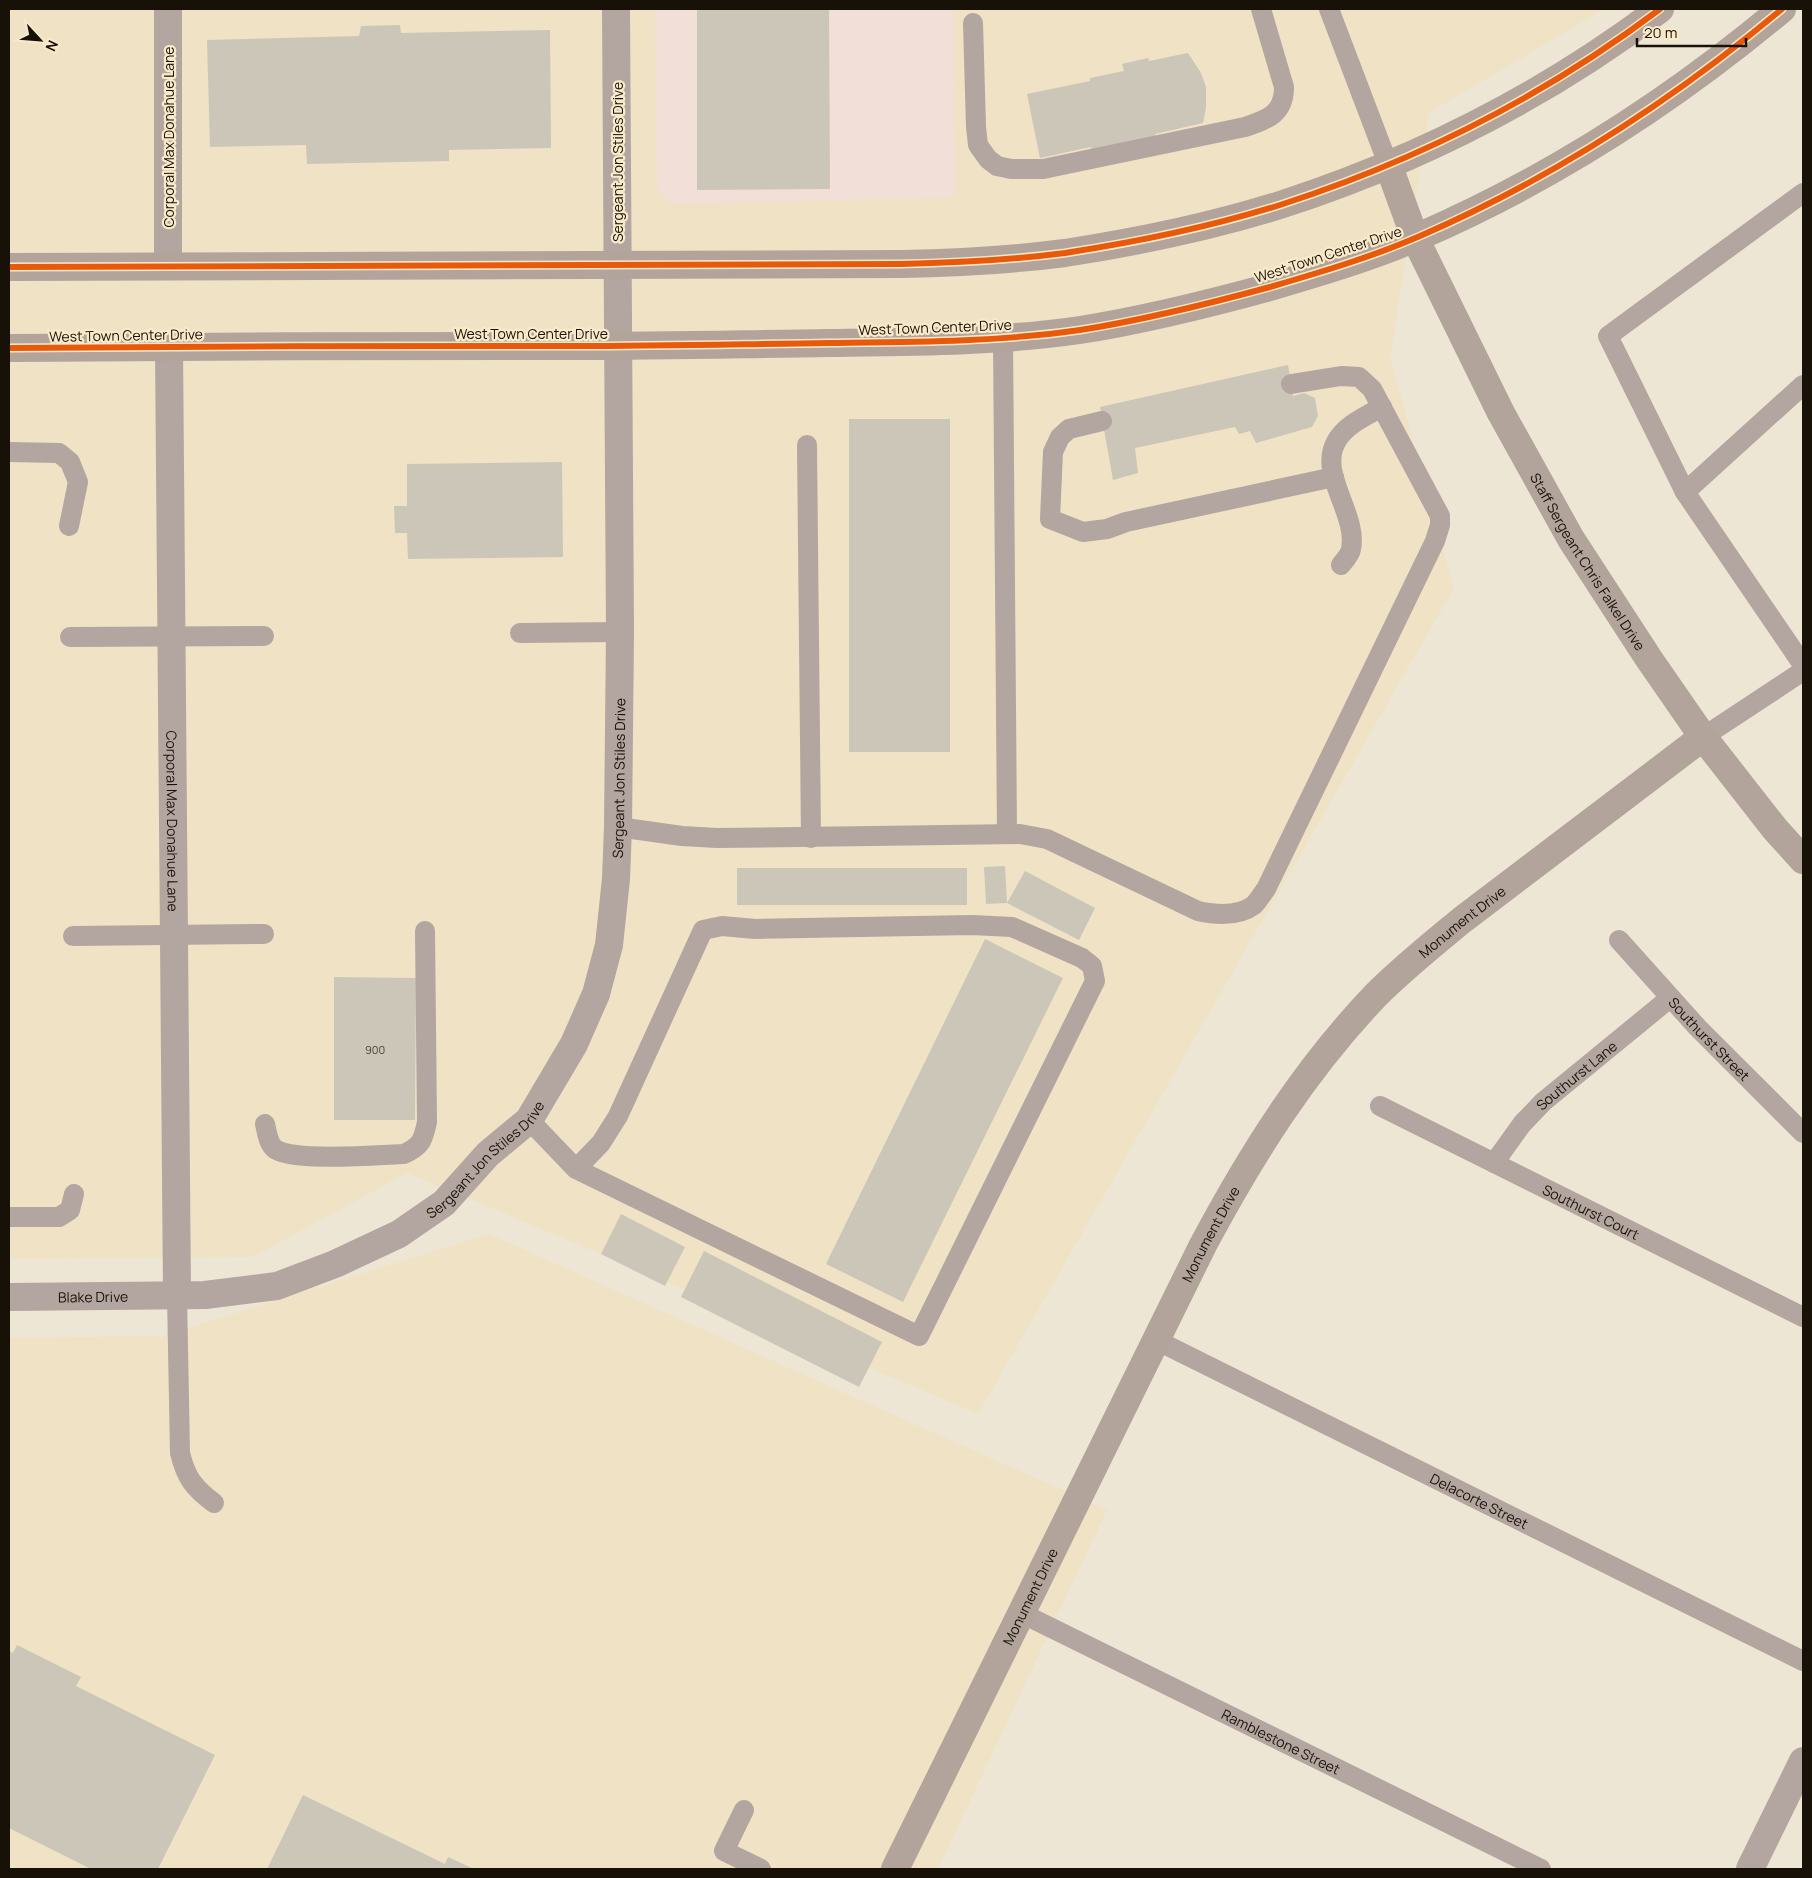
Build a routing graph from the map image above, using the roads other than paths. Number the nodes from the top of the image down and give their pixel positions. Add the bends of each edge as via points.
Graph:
1 (168, 9) edge
2 (616, 9) edge
3 (1261, 9) edge
4 (1329, 9) edge
5 (1660, 9) edge
6 (1782, 9) edge
7 (974, 23) dead end
8 (1388, 164) junction
9 (1803, 192) edge
10 (1415, 238) junction
11 (168, 266) junction
12 (9, 267) edge
13 (617, 267) junction
14 (1003, 338) junction
15 (618, 346) junction
16 (169, 347) junction
17 (9, 348) edge
18 (1291, 384) dead end
19 (1803, 385) edge
20 (1382, 407) junction
21 (1102, 421) dead end
22 (807, 445) dead end
23 (9, 452) edge
24 (1334, 477) junction
25 (1685, 492) junction
26 (69, 526) dead end
27 (1341, 566) dead end
28 (620, 632) junction
29 (520, 633) dead end
30 (264, 636) dead end
31 (70, 637) dead end
32 (170, 637) junction
33 (1803, 665) edge
34 (1803, 671) edge
35 (1703, 737) junction
36 (618, 827) junction
37 (1007, 834) junction
38 (811, 838) junction
39 (1803, 860) edge
40 (426, 931) dead end
41 (173, 934) junction
42 (264, 934) dead end
43 (73, 936) dead end
44 (1619, 940) dead end
45 (1670, 998) junction
46 (1380, 1106) dead end
47 (528, 1120) junction
48 (265, 1124) dead end
49 (1803, 1133) edge
50 (1494, 1163) junction
51 (576, 1169) junction
52 (74, 1194) dead end
53 (9, 1217) edge
54 (177, 1295) junction
55 (9, 1297) edge
56 (1803, 1317) edge
57 (1156, 1340) junction
58 (214, 1503) dead end
59 (1021, 1612) junction
60 (1803, 1661) edge
61 (1803, 1762) edge
62 (744, 1810) dead end
63 (761, 1869) edge
64 (895, 1869) edge
65 (1541, 1869) edge
66 (1750, 1869) edge

1 - 11 street, Corporal Max Donahue Lane
2 - 13 street, Sergeant Jon Stiles Drive
3 - 7 lane via 1284,87 1282,103 1272,116 1245,127 1026,170 997,166 978,145
4 - 8 lane
5 - 8 street via 1524,99
6 - 10 street, West Town Center Drive via 1679,90 1597,144
8 - 10 street, Staff Sergeant Chris Falkel Drive
8 - 13 street via 1280,205 1224,221 1063,253 902,264
9 - 25 lane via 1608,336
10 - 14 street, West Town Center Drive via 1358,260 1223,300 1082,330
10 - 35 street, Staff Sergeant Chris Falkel Drive via 1501,413 1571,539
11 - 12 street
11 - 13 street
13 - 15 street, Sergeant Jon Stiles Drive
14 - 15 street, West Town Center Drive
14 - 37 lane
15 - 16 street, West Town Center Drive
15 - 28 street, Sergeant Jon Stiles Drive
16 - 17 street, West Town Center Drive
16 - 32 street, Corporal Max Donahue Lane
18 - 20 lane via 1341,376 1360,377 1372,389
19 - 25 lane
20 - 24 lane via 1352,425 1336,441 1330,458
20 - 37 lane via 1440,516 1440,525 1266,889 1254,905 1236,913 1215,915 1198,911 1047,839
21 - 24 lane via 1069,429 1060,437 1053,452 1050,518 1083,532
22 - 38 lane
23 - 26 lane via 59,453 70,462 78,482
24 - 27 lane via 1352,530 1351,551
25 - 33 lane
28 - 29 lane
28 - 36 street, Sergeant Jon Stiles Drive
30 - 32 lane
31 - 32 lane
32 - 41 street, Corporal Max Donahue Lane
34 - 35 lane
35 - 39 street, Staff Sergeant Chris Falkel Drive
35 - 57 street, Monument Drive via 1462,920 1371,1001 1312,1069 1256,1149
36 - 38 lane via 708,838
36 - 47 street, Sergeant Jon Stiles Drive via 609,944 596,994 574,1044
37 - 38 lane
40 - 48 lane via 427,1122 424,1138 417,1148 404,1154 287,1154 274,1148
41 - 42 lane
41 - 43 lane
41 - 54 street, Corporal Max Donahue Lane
44 - 45 lane, Southurst Street
45 - 49 lane, Southurst Street
45 - 50 lane, Southurst Lane via 1543,1102 1522,1124
46 - 50 lane, Southurst Court
47 - 51 lane
47 - 54 street, Sergeant Jon Stiles Drive via 488,1154 444,1203 399,1234 336,1264 277,1286 205,1295
50 - 56 lane, Southurst Court
51 - 51 lane via 919,1336 1095,981 1092,966 1082,958 1012,927 722,926 703,930 618,1116 601,1143
52 - 53 lane via 70,1210 59,1217
54 - 55 street, Blake Drive
54 - 58 lane via 180,1453 183,1466 196,1489
57 - 59 street, Monument Drive
57 - 60 lane, Delacorte Street
59 - 64 street, Monument Drive
59 - 65 lane, Ramblestone Street
61 - 66 street
62 - 63 lane via 724,1851

